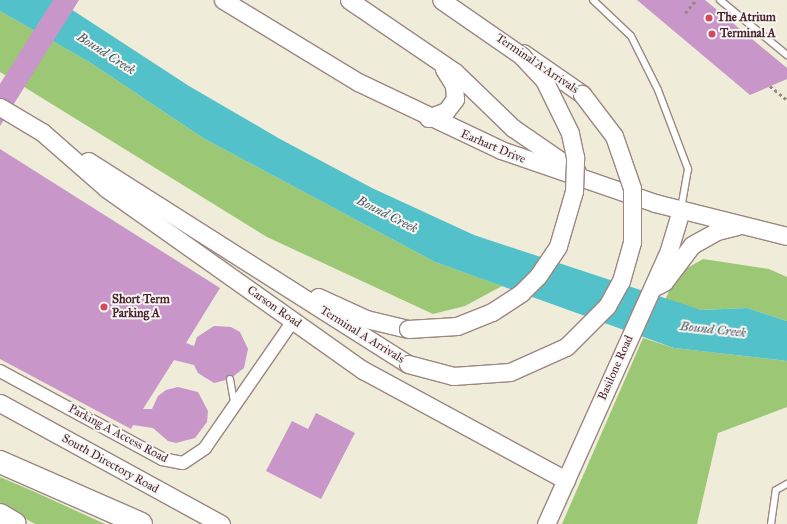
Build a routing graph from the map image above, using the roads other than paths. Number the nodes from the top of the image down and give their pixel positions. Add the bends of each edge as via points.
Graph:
1 (223, 0) edge
2 (349, 0) edge
3 (440, 0) edge
4 (593, 0) edge
5 (720, 0) edge
6 (787, 55) edge
7 (433, 56) junction
8 (0, 107) edge
9 (428, 118) junction
10 (42, 132) junction
11 (596, 183) junction
12 (681, 210) junction
13 (740, 225) junction
14 (787, 236) edge
15 (275, 276) junction
16 (652, 288) junction
17 (293, 321) junction
18 (0, 371) edge
19 (230, 379) dead end
20 (0, 403) edge
21 (234, 405) junction
22 (0, 452) edge
23 (0, 462) edge
24 (43, 480) junction
25 (566, 480) junction
26 (787, 484) edge
27 (0, 515) edge
28 (15, 524) edge
29 (141, 524) edge
30 (221, 524) edge
31 (546, 524) edge
32 (771, 524) edge

1 - 9 street, Earhart Drive via 322,62
2 - 7 street
3 - 15 street, bridge via 522,56 544,80 570,133 575,157 574,191 558,246 538,276 521,293 492,312 457,326 408,329 358,316
3 - 15 street, Terminal A Arrivals, bridge via 582,94 614,136 632,188 632,242 623,275 607,306 566,347 515,371 453,376 408,364 363,338
4 - 12 lane via 631,36 658,90 688,169
5 - 6 lane
7 - 9 street via 452,81 455,95 446,111
7 - 11 street via 524,136
8 - 10 street, Carson Road
9 - 11 street, Earhart Drive via 538,165
10 - 15 street
10 - 17 street, Carson Road via 107,189
11 - 12 street, Earhart Drive
12 - 13 street, Earhart Drive
12 - 16 street, Basilone Road
13 - 14 street, Earhart Drive
13 - 16 street via 718,231 692,245 664,282
16 - 25 street, Basilone Road
17 - 21 street, Parking A Access Road
17 - 25 street, Carson Road via 380,380
18 - 21 street, Parking A Access Road via 172,463 183,463 198,455
19 - 21 lane
20 - 30 street, South Directory Road
22 - 24 highway
23 - 24 highway
24 - 29 highway
25 - 31 street, Basilone Road
26 - 32 lane via 776,490
27 - 28 highway

